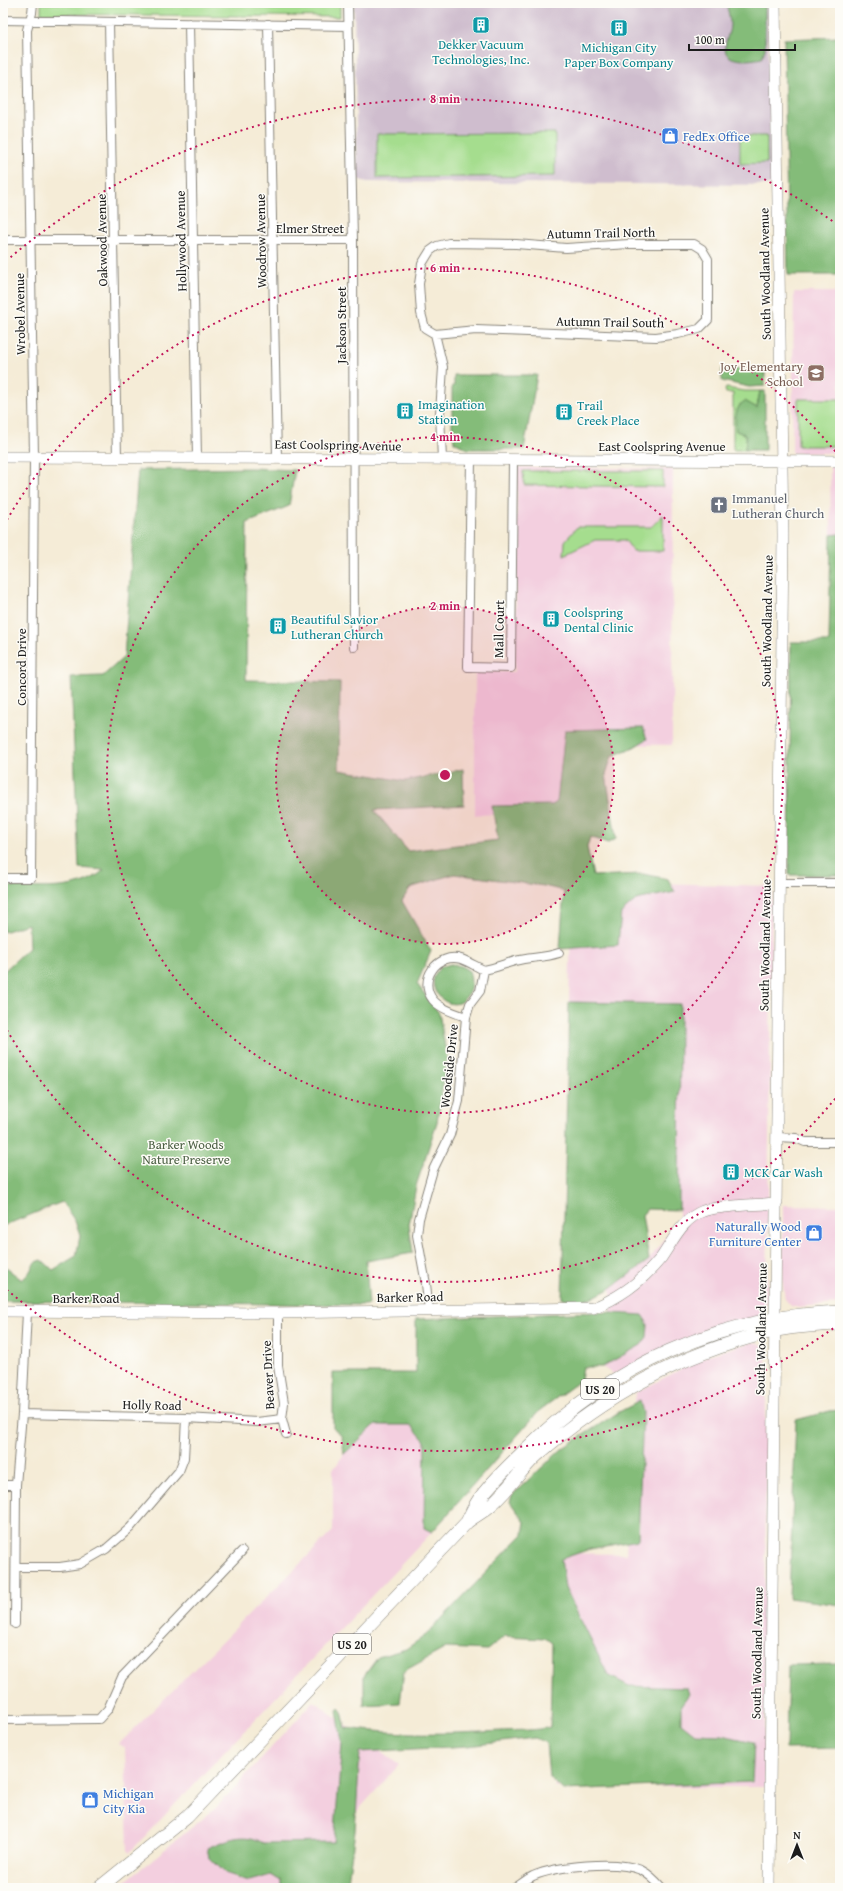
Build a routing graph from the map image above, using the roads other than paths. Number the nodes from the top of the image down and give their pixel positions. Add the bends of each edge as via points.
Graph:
1 (32, 3) edge
2 (348, 3) edge
3 (775, 3) edge
4 (3, 20) edge
5 (30, 21) junction
6 (109, 22) junction
7 (189, 24) junction
8 (268, 24) junction
9 (348, 26) junction
10 (114, 239) junction
11 (3, 240) edge
12 (31, 240) junction
13 (193, 240) junction
14 (273, 240) junction
15 (353, 240) junction
16 (702, 249) joint
17 (435, 334) junction
18 (3, 457) edge
19 (34, 457) junction
20 (117, 458) junction
21 (197, 458) junction
22 (277, 458) junction
23 (354, 459) junction
24 (471, 459) junction
25 (513, 459) junction
26 (442, 460) junction
27 (782, 460) junction
28 (840, 461) edge
29 (354, 647) dead end
30 (3, 878) edge
31 (779, 883) junction
32 (840, 883) edge
33 (559, 953) dead end
34 (484, 970) junction
35 (466, 1017) junction
36 (777, 1137) junction
37 (840, 1142) edge
38 (777, 1203) junction
39 (429, 1310) junction
40 (3, 1312) edge
41 (27, 1312) junction
42 (840, 1312) edge
43 (278, 1313) junction
44 (775, 1324) junction
45 (840, 1324) edge
46 (22, 1414) junction
47 (186, 1418) junction
48 (282, 1419) junction
49 (286, 1434) dead end
50 (3, 1485) edge
51 (16, 1485) junction
52 (242, 1551) dead end
53 (16, 1567) junction
54 (14, 1624) dead end
55 (3, 1720) edge
56 (99, 1888) edge
57 (515, 1888) edge
58 (662, 1888) edge
59 (769, 1888) edge

1 - 5 street, Wrobel Avenue
2 - 9 street, Jackson Street
3 - 27 street, South Woodland Avenue
4 - 5 street
5 - 6 street
5 - 12 street, Wrobel Avenue via 27,30
6 - 7 street
6 - 10 street, Oakwood Avenue
7 - 8 street
7 - 13 street, Hollywood Avenue
8 - 9 street
8 - 14 street, Woodrow Avenue
9 - 15 street, Jackson Street
10 - 12 street, Elmer Street
10 - 13 street, Elmer Street
10 - 20 street, Oakwood Avenue
11 - 12 street, Elmer Street
12 - 19 street, Wrobel Avenue
13 - 14 street, Elmer Street
13 - 21 street, Hollywood Avenue
14 - 15 street, Elmer Street
14 - 22 street, Woodrow Avenue
15 - 23 street, Jackson Street
16 - 17 street, Autumn Trail South via 708,259 708,320 698,329 656,337 476,330
16 - 17 street, Autumn Trail North via 694,244 629,244 566,248 516,244 449,243 437,246 430,251 422,264 419,284 425,328
17 - 26 street via 443,367 440,413
18 - 19 street, East Coolspring Avenue
19 - 20 street, East Coolspring Avenue
19 - 30 street, Concord Drive via 31,878
20 - 21 street, East Coolspring Avenue
21 - 22 street, East Coolspring Avenue
22 - 23 street, East Coolspring Avenue
23 - 26 street, East Coolspring Avenue
23 - 29 street, Jackson Street
24 - 25 street, East Coolspring Avenue
24 - 25 street, Mall Court via 468,667 511,668
24 - 26 street, East Coolspring Avenue
25 - 27 street, East Coolspring Avenue
27 - 28 street, East Coolspring Avenue
27 - 31 street, South Woodland Avenue
31 - 32 street
31 - 36 street, South Woodland Avenue
33 - 34 street
34 - 35 street, Woodside Drive via 480,991 470,1004
34 - 35 street via 450,958 435,966 428,979 430,995 434,1000 442,1007
35 - 39 street, Woodside Drive via 459,1101 450,1135 433,1170 419,1219 417,1235
36 - 37 street via 796,1138 805,1142
36 - 38 street, South Woodland Avenue
38 - 39 street, Barker Road via 703,1211 687,1221 640,1280 607,1303 593,1308
38 - 44 street, South Woodland Avenue
39 - 43 street, Barker Road
40 - 41 street, Barker Road
41 - 43 street, Barker Road
41 - 46 street
42 - 44 main road, US 20
43 - 48 street, Beaver Drive via 278,1366 284,1403
44 - 45 main road, US 20
44 - 56 main road, US 20 via 712,1334 686,1344 630,1370 594,1392 556,1422 517,1458 478,1501 467,1522 187,1817
44 - 59 street, South Woodland Avenue
46 - 47 street, Holly Road
46 - 51 street
47 - 48 street, Holly Road via 257,1422
47 - 53 street via 184,1458 179,1471 130,1528 106,1549 80,1564 60,1568
48 - 49 street, Beaver Drive
50 - 51 street
51 - 53 street
52 - 55 street via 122,1677 108,1709 99,1719
53 - 54 street
57 - 58 street via 532,1876 556,1869 582,1866 616,1866 640,1870

